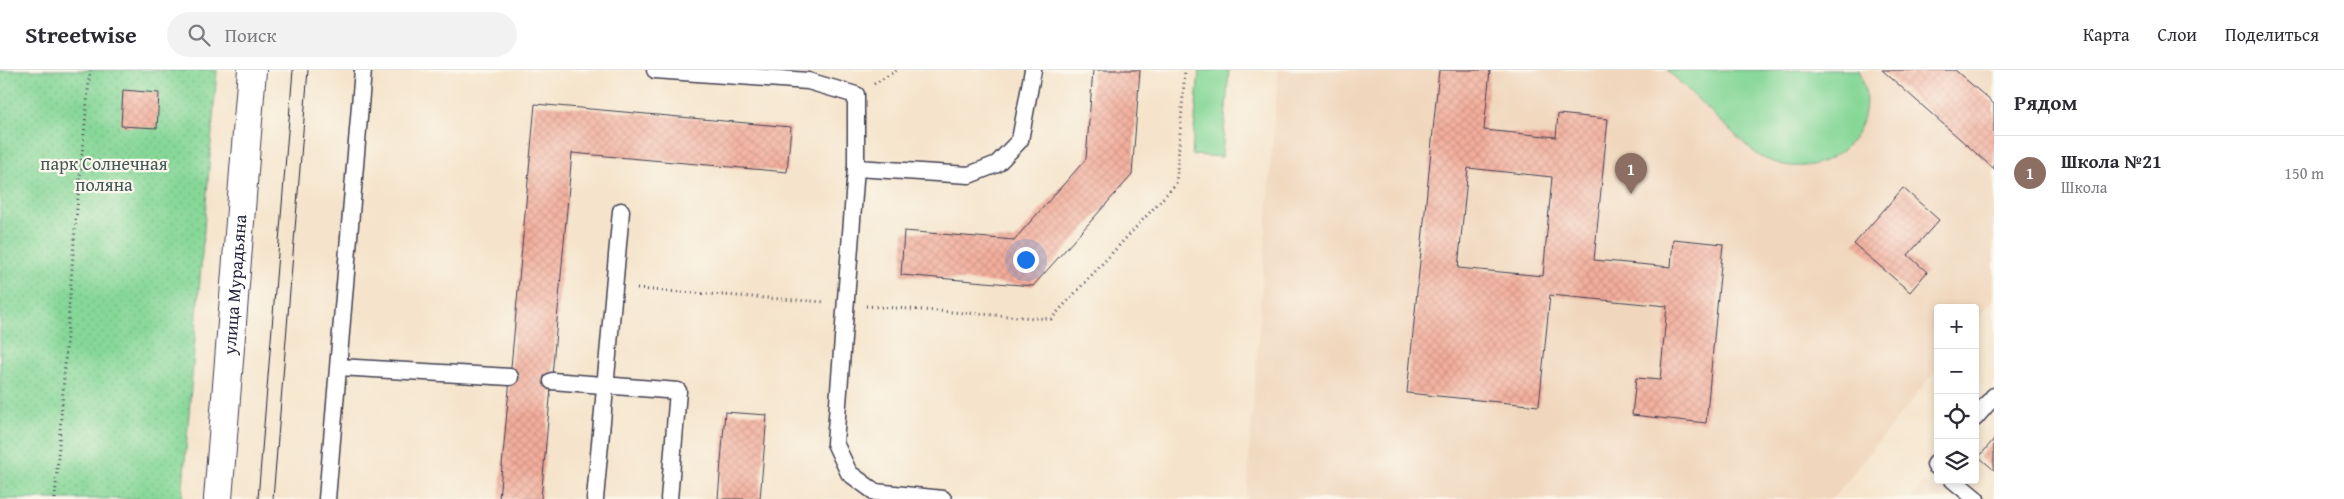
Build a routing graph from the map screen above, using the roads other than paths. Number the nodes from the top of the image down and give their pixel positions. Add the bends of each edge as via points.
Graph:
1 (252, 70) edge
2 (363, 70) edge
3 (655, 70) edge
4 (1033, 70) edge
5 (856, 168) junction
6 (621, 211) dead end
7 (338, 367) junction
8 (510, 377) dead end
9 (552, 381) dead end
10 (606, 385) junction
11 (1994, 396) edge
12 (1979, 413) edge
13 (1959, 484) edge
14 (218, 499) edge
15 (327, 499) edge
16 (595, 499) edge
17 (669, 499) edge
18 (944, 499) edge
19 (1976, 499) edge

1 - 14 main road, улица Мурадьяна
2 - 7 lane
3 - 5 lane via 808,81 856,95
4 - 5 lane via 1020,140 997,164 969,175
5 - 18 lane via 836,443 849,473 875,492
6 - 10 lane
7 - 8 lane
7 - 15 lane
9 - 10 lane
10 - 16 lane
10 - 17 lane via 678,391
11 - 12 lane
13 - 19 lane

